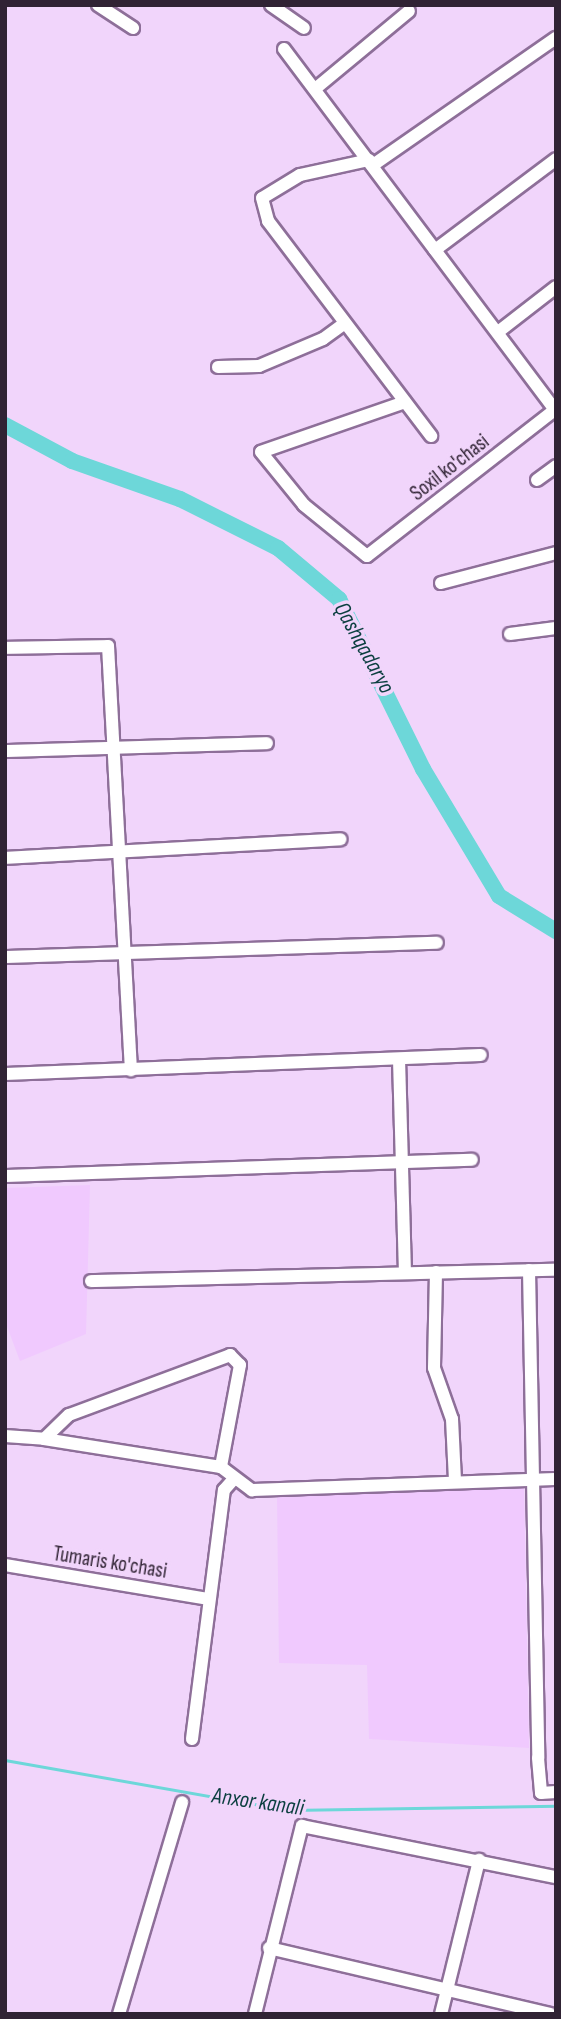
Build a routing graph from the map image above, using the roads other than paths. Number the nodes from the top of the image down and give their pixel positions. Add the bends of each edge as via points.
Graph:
1 (98, 5) edge
2 (271, 5) edge
3 (409, 11) dead end
4 (133, 28) dead end
5 (304, 28) dead end
6 (556, 38) edge
7 (284, 49) dead end
8 (315, 89) junction
9 (556, 159) edge
10 (371, 163) junction
11 (435, 250) junction
12 (556, 287) edge
13 (345, 323) junction
14 (498, 332) junction
15 (218, 367) dead end
16 (404, 402) junction
17 (555, 410) edge
18 (430, 436) dead end
19 (556, 466) edge
20 (537, 480) dead end
21 (556, 553) edge
22 (441, 583) dead end
23 (556, 628) edge
24 (510, 634) dead end
25 (5, 648) edge
26 (267, 743) dead end
27 (113, 748) junction
28 (5, 751) edge
29 (340, 839) dead end
30 (118, 853) junction
31 (5, 858) edge
32 (437, 943) dead end
33 (124, 954) junction
34 (5, 957) edge
35 (481, 1055) dead end
36 (399, 1059) junction
37 (131, 1070) junction
38 (5, 1074) edge
39 (472, 1160) dead end
40 (402, 1165) junction
41 (5, 1176) edge
42 (529, 1270) junction
43 (556, 1270) edge
44 (405, 1272) junction
45 (436, 1272) junction
46 (92, 1281) dead end
47 (5, 1436) edge
48 (44, 1439) junction
49 (221, 1467) junction
50 (234, 1479) junction
51 (556, 1479) edge
52 (454, 1481) junction
53 (535, 1481) junction
54 (5, 1565) edge
55 (209, 1599) junction
56 (192, 1739) dead end
57 (556, 1793) edge
58 (183, 1802) dead end
59 (479, 1860) junction
60 (556, 1877) edge
61 (269, 1948) junction
62 (449, 1991) junction
63 (119, 2014) edge
64 (255, 2014) edge
65 (441, 2014) edge
66 (550, 2014) edge

1 - 4 street
2 - 5 street
3 - 8 street
6 - 10 street
7 - 8 street
8 - 10 street
9 - 11 street
10 - 11 street
10 - 13 street via 300,174 262,198 268,221
11 - 14 street
12 - 14 street
13 - 15 street via 323,339 259,366
13 - 16 street
14 - 17 street
16 - 17 street, Soxil ko'chasi via 261,452 304,505 367,556
16 - 18 street
19 - 20 street
21 - 22 street
23 - 24 street
25 - 27 street via 108,646
26 - 27 street
27 - 28 street
27 - 30 street
29 - 30 street
30 - 31 street
30 - 33 street
32 - 33 street
33 - 34 street
33 - 37 street
35 - 36 street
36 - 37 street
36 - 40 street
37 - 38 street
39 - 40 street
40 - 41 street
40 - 44 street
42 - 43 street
42 - 45 street
42 - 53 street
44 - 45 street
44 - 46 street
45 - 52 street via 434,1368 452,1419
47 - 48 street
48 - 49 street
48 - 49 street via 69,1415 230,1354 240,1365
49 - 50 street
50 - 52 street via 252,1490
50 - 55 street via 224,1490
51 - 53 street
52 - 53 street
53 - 57 street via 538,1758 541,1793
54 - 55 street, Tumaris ko'chasi
55 - 56 street
58 - 63 street
59 - 60 street
59 - 61 street via 302,1826
59 - 62 street
61 - 62 street
61 - 64 street
62 - 65 street
62 - 66 street

